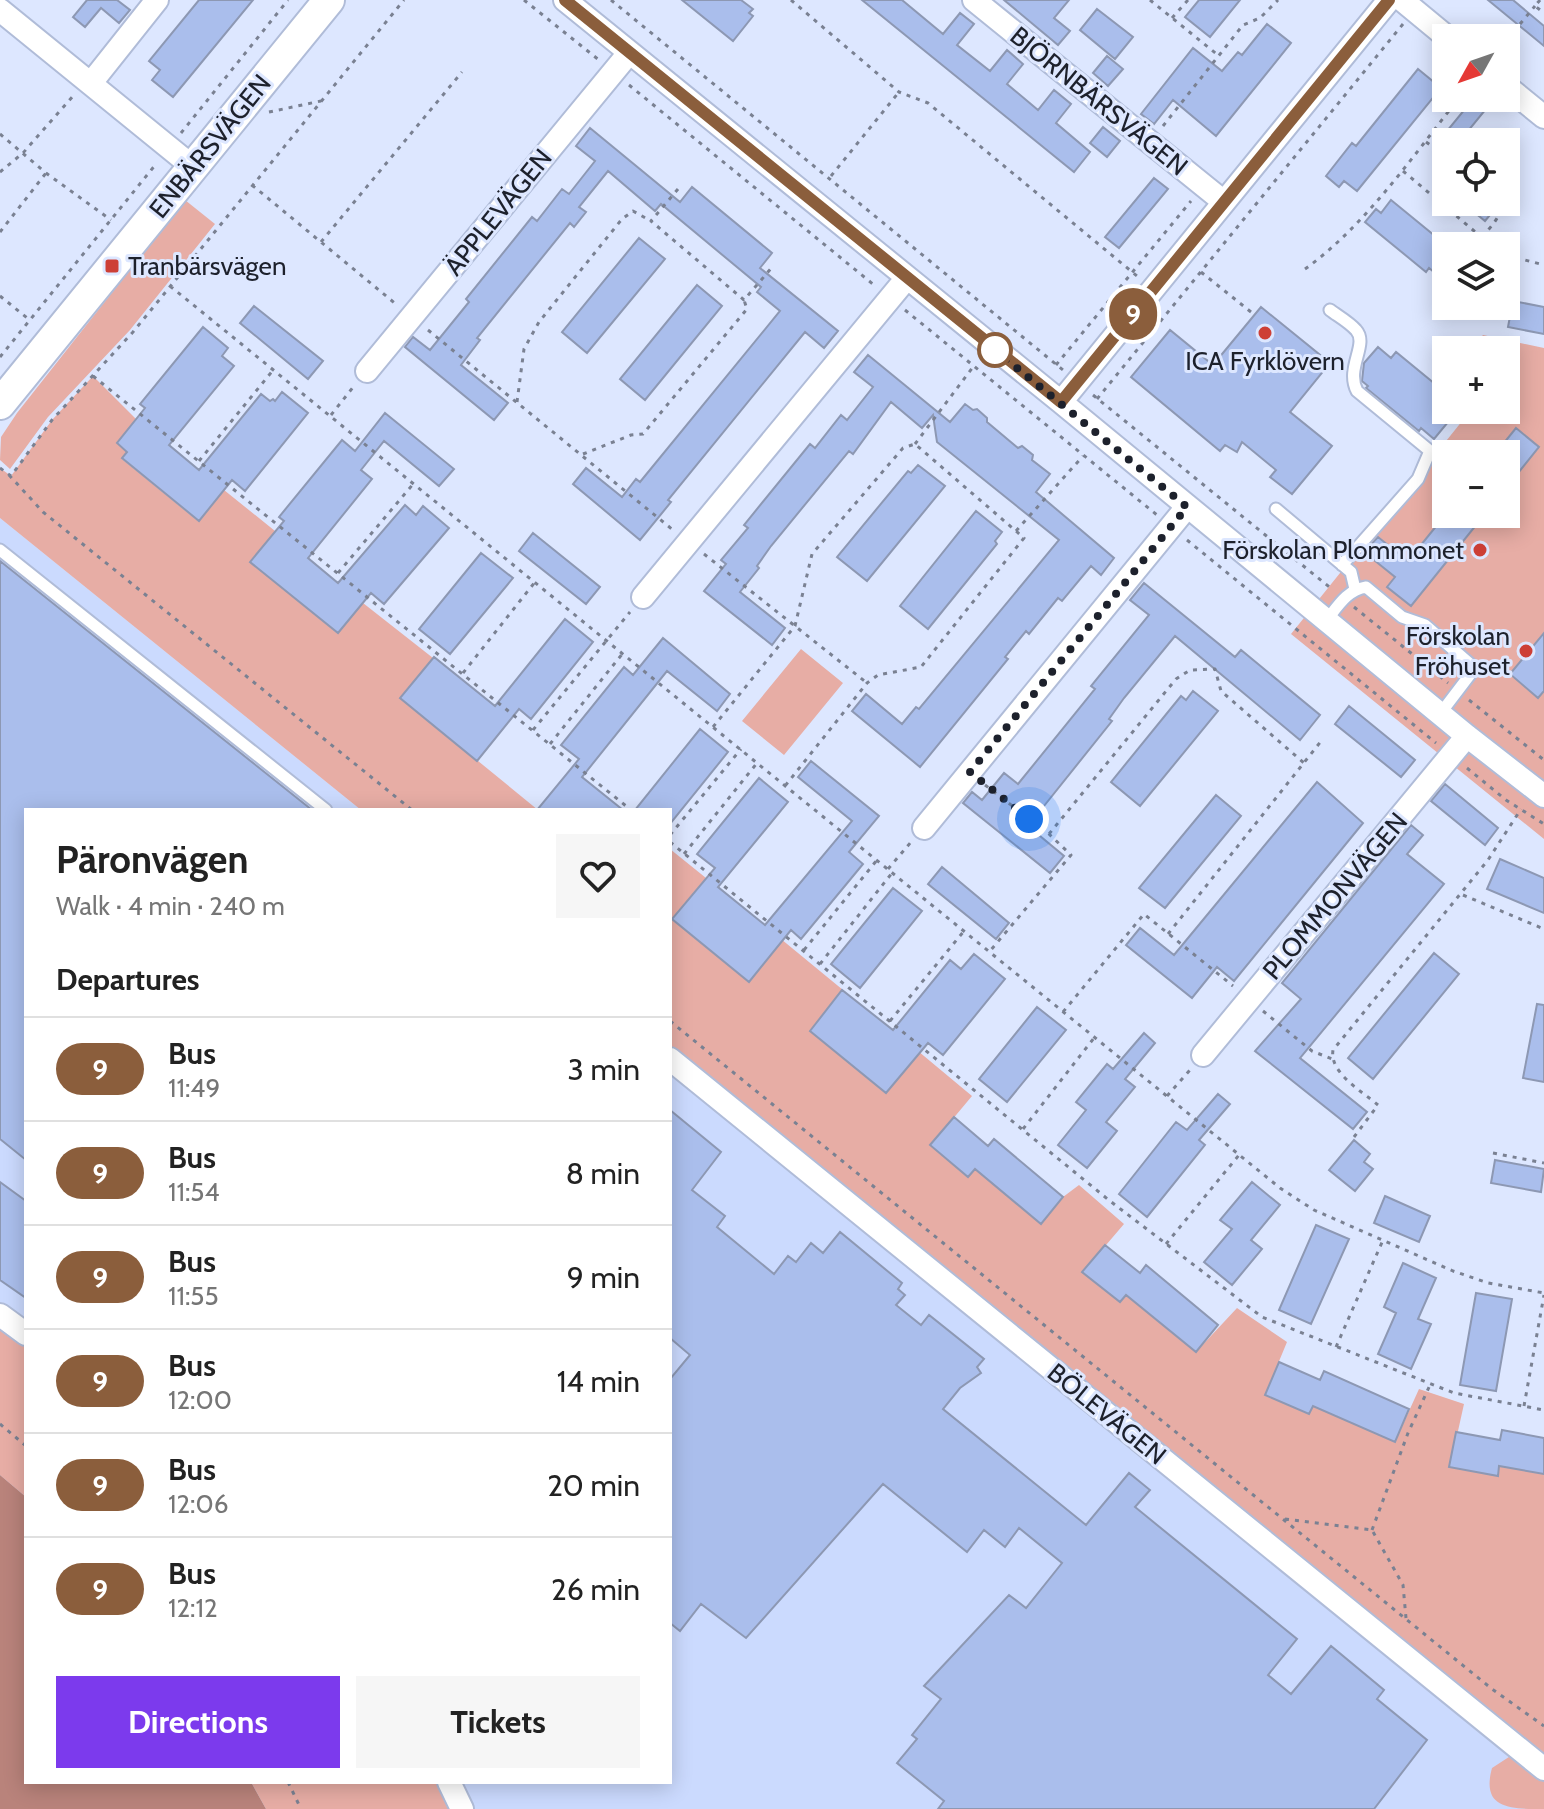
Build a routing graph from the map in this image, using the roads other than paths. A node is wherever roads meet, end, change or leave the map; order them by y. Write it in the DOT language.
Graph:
graph roads {
  1 [pos="157,0"];
  2 [pos="329,0"];
  3 [pos="565,0"];
  4 [pos="974,0"];
  5 [pos="1389,0"];
  6 [pos="1408,5"];
  7 [pos="0,10"];
  8 [pos="1432,25"];
  9 [pos="629,53"];
  10 [pos="89,81"];
  11 [pos="1520,97"];
  12 [pos="1544,117"];
  13 [pos="193,167"];
  14 [pos="1224,202"];
  15 [pos="906,279"];
  16 [pos="1330,310"];
  17 [pos="367,371"];
  18 [pos="1061,402"];
  19 [pos="0,404"];
  20 [pos="1187,507"];
  21 [pos="1276,509"];
  22 [pos="0,550"];
  23 [pos="1342,565"];
  24 [pos="1355,589"];
  25 [pos="643,597"];
  26 [pos="1326,621"];
  27 [pos="1440,714"];
  28 [pos="1467,736"];
  29 [pos="1544,796"];
  30 [pos="323,808"];
  31 [pos="924,828"];
  32 [pos="1203,1055"];
  33 [pos="672,1061"];
  34 [pos="0,1315"];
  35 [pos="24,1333"];
  36 [pos="1544,1769"];
  37 [pos="450,1784"];
  38 [pos="462,1809"];
  1 -- 10 [label="street"];
  2 -- 13 [label="street, ENBÄRSVÄGEN"];
  3 -- 9 [label="street"];
  4 -- 14 [label="street, BJÖRNBÄRSVÄGEN"];
  5 -- 14 [label="street"];
  6 -- 8 [label="street"];
  7 -- 10 [label="street"];
  9 -- 15 [label="street"];
  9 -- 17 [label="street, ÄPPLEVÄGEN"];
  10 -- 13 [label="street"];
  11 -- 12 [label="street"];
  13 -- 19 [label="street, ENBÄRSVÄGEN"];
  14 -- 18 [label="street"];
  15 -- 18 [label="street"];
  15 -- 25 [label="street"];
  16 -- 23 [label="lane"];
  18 -- 20 [label="street"];
  20 -- 26 [label="street"];
  20 -- 31 [label="street"];
  21 -- 23 [label="lane"];
  22 -- 30 [label="lane"];
  23 -- 24 [label="lane"];
  24 -- 26 [label="lane"];
  24 -- 27 [label="lane"];
  26 -- 27 [label="street"];
  27 -- 28 [label="street"];
  28 -- 29 [label="street"];
  28 -- 32 [label="street, PLOMMONVÄGEN"];
  33 -- 36 [label="street, BÖLEVÄGEN"];
  34 -- 35 [label="street"];
  37 -- 38 [label="street"];
}
